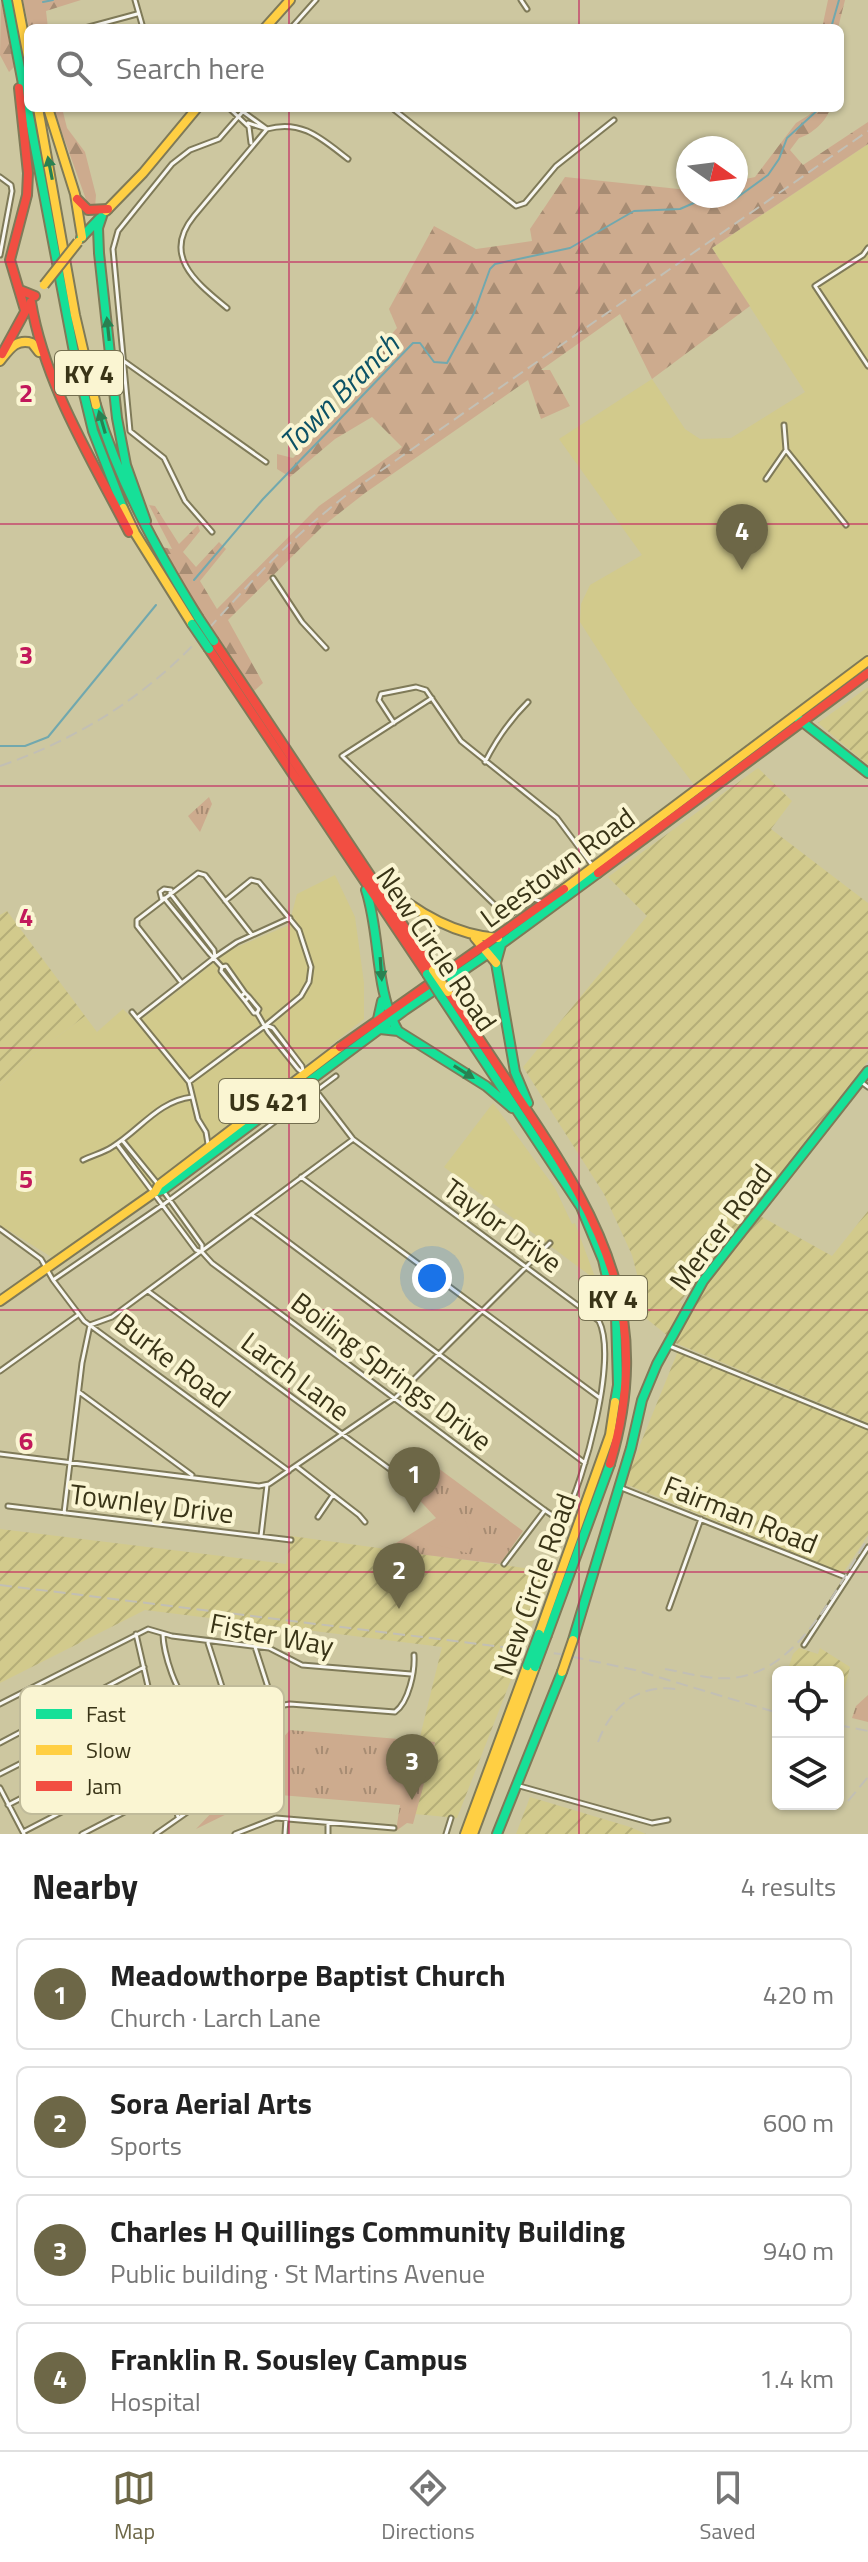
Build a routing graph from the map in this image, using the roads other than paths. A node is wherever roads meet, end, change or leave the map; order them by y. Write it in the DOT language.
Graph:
graph roads {
  1 [pos="135,0"];
  2 [pos="290,0"];
  3 [pos="316,0"];
  4 [pos="521,0"];
  5 [pos="13,1"];
  6 [pos="527,9"];
  7 [pos="137,14"];
  8 [pos="26,24"];
  9 [pos="100,24"];
  10 [pos="141,24"];
  11 [pos="269,24"];
  12 [pos="295,24"];
  13 [pos="24,42"];
  14 [pos="22,75"];
  15 [pos="24,85"];
  16 [pos="29,112"];
  17 [pos="39,112"];
  18 [pos="49,112"];
  19 [pos="194,112"];
  20 [pos="243,112"];
  21 [pos="397,112"];
  22 [pos="614,120"];
  23 [pos="246,122"];
  24 [pos="267,129"];
  25 [pos="251,146"];
  26 [pos="348,159"];
  27 [pos="0,177"];
  28 [pos="75,194"];
  29 [pos="105,213"];
  30 [pos="81,238"];
  31 [pos="868,248"];
  32 [pos="0,251"];
  33 [pos="99,253"];
  34 [pos="19,290"];
  35 [pos="31,303"];
  36 [pos="227,308"];
  37 [pos="45,359"];
  38 [pos="121,359"];
  39 [pos="0,360"];
  40 [pos="868,366"];
  41 [pos="784,425"];
  42 [pos="786,450"];
  43 [pos="266,462"];
  44 [pos="766,479"];
  45 [pos="846,525"];
  46 [pos="212,532"];
  47 [pos="151,541"];
  48 [pos="149,558"];
  49 [pos="273,578"];
  50 [pos="195,620"];
  51 [pos="212,645"];
  52 [pos="326,648"];
  53 [pos="868,661"];
  54 [pos="868,673"];
  55 [pos="432,698"];
  56 [pos="528,702"];
  57 [pos="799,718"];
  58 [pos="394,723"];
  59 [pos="485,762"];
  60 [pos="868,773"];
  61 [pos="361,861"];
  62 [pos="596,871"];
  63 [pos="360,875"];
  64 [pos="171,892"];
  65 [pos="163,899"];
  66 [pos="225,901"];
  67 [pos="548,906"];
  68 [pos="290,918"];
  69 [pos="252,935"];
  70 [pos="474,937"];
  71 [pos="500,942"];
  72 [pos="487,951"];
  73 [pos="215,957"];
  74 [pos="496,963"];
  75 [pos="430,972"];
  76 [pos="181,982"];
  77 [pos="383,997"];
  78 [pos="132,1012"];
  79 [pos="389,1016"];
  80 [pos="137,1018"];
  81 [pos="379,1024"];
  82 [pos="266,1025"];
  83 [pos="398,1031"];
  84 [pos="868,1071"];
  85 [pos="336,1076"];
  86 [pos="306,1077"];
  87 [pos="189,1082"];
  88 [pos="864,1084"];
  89 [pos="316,1092"];
  90 [pos="194,1097"];
  91 [pos="206,1132"];
  92 [pos="225,1135"];
  93 [pos="353,1139"];
  94 [pos="542,1139"];
  95 [pos="122,1140"];
  96 [pos="117,1144"];
  97 [pos="205,1151"];
  98 [pos="83,1160"];
  99 [pos="301,1177"];
  100 [pos="159,1189"];
  101 [pos="170,1200"];
  102 [pos="164,1204"];
  103 [pos="252,1215"];
  104 [pos="0,1229"];
  105 [pos="550,1243"];
  106 [pos="202,1252"];
  107 [pos="526,1267"];
  108 [pos="48,1269"];
  109 [pos="53,1280"];
  110 [pos="148,1291"];
  111 [pos="0,1301"];
  112 [pos="484,1311"];
  113 [pos="78,1315"];
  114 [pos="91,1324"];
  115 [pos="667,1345"];
  116 [pos="439,1355"];
  117 [pos="0,1371"];
  118 [pos="79,1392"];
  119 [pos="395,1398"];
  120 [pos="600,1398"];
  121 [pos="868,1427"];
  122 [pos="341,1435"];
  123 [pos="0,1454"];
  124 [pos="70,1462"];
  125 [pos="585,1463"];
  126 [pos="296,1466"];
  127 [pos="289,1471"];
  128 [pos="195,1477"];
  129 [pos="267,1485"];
  130 [pos="619,1487"];
  131 [pos="421,1492"];
  132 [pos="333,1495"];
  133 [pos="8,1506"];
  134 [pos="545,1510"];
  135 [pos="64,1513"];
  136 [pos="318,1517"];
  137 [pos="562,1519"];
  138 [pos="701,1519"];
  139 [pos="365,1522"];
  140 [pos="261,1536"];
  141 [pos="291,1540"];
  142 [pos="868,1547"];
  143 [pos="504,1564"];
  144 [pos="848,1578"];
  145 [pos="669,1608"];
  146 [pos="136,1634"];
  147 [pos="163,1634"];
  148 [pos="208,1641"];
  149 [pos="804,1645"];
  150 [pos="255,1647"];
  151 [pos="414,1655"];
  152 [pos="531,1666"];
  153 [pos="144,1667"];
  154 [pos="411,1674"];
  155 [pos="36,1686"];
  156 [pos="108,1686"];
  157 [pos="148,1686"];
  158 [pos="177,1686"];
  159 [pos="222,1686"];
  160 [pos="268,1686"];
  161 [pos="20,1694"];
  162 [pos="0,1704"];
  163 [pos="284,1705"];
  164 [pos="20,1732"];
  165 [pos="0,1743"];
  166 [pos="20,1764"];
  167 [pos="0,1774"];
  168 [pos="516,1785"];
  169 [pos="0,1788"];
  170 [pos="20,1799"];
  171 [pos="8,1805"];
  172 [pos="58,1814"];
  173 [pos="121,1814"];
  174 [pos="178,1814"];
  175 [pos="186,1814"];
  176 [pos="451,1818"];
  177 [pos="179,1819"];
  178 [pos="286,1819"];
  179 [pos="668,1820"];
  180 [pos="328,1823"];
  181 [pos="394,1828"];
  182 [pos="24,1833"];
  183 [pos="82,1834"];
  184 [pos="156,1834"];
  185 [pos="235,1834"];
  186 [pos="285,1834"];
  187 [pos="328,1834"];
  188 [pos="446,1834"];
  189 [pos="465,1834"];
  190 [pos="473,1834"];
  191 [pos="497,1834"];
  1 -- 7 [label="street"];
  2 -- 11 [label="main road"];
  3 -- 12 [label="street"];
  4 -- 6 [label="street"];
  5 -- 8 [label="main road"];
  5 -- 13 [label="main road"];
  5 -- 14 [label="main road, New Circle Road / KY 4"];
  7 -- 9 [label="street"];
  7 -- 10 [label="street"];
  14 -- 15 [label="main road, New Circle Road / KY 4"];
  14 -- 34 [label="main road"];
  16 -- 48 [label="main road, New Circle Road / KY 4"];
  47 -- 17 [label="main road, New Circle Road / KY 4, one-way"];
  18 -- 28 [label="main road"];
  19 -- 29 [label="main road"];
  20 -- 23 [label="street"];
  20 -- 24 [label="street"];
  20 -- 38 [label="street"];
  21 -- 22 [label="street"];
  23 -- 24 [label="street"];
  23 -- 25 [label="street"];
  24 -- 25 [label="street"];
  24 -- 26 [label="street"];
  25 -- 36 [label="street"];
  27 -- 32 [label="street"];
  28 -- 29 [label="main road"];
  28 -- 30 [label="main road"];
  29 -- 30 [label="main road"];
  29 -- 33 [label="main road"];
  30 -- 33 [label="main road"];
  30 -- 35 [label="main road, bridge"];
  31 -- 40 [label="street"];
  47 -- 33 [label="main road, one-way"];
  34 -- 35 [label="main road"];
  34 -- 35 [label="main road"];
  35 -- 37 [label="main road"];
  35 -- 39 [label="main road"];
  37 -- 39 [label="main road"];
  37 -- 48 [label="main road"];
  38 -- 43 [label="street"];
  38 -- 46 [label="street"];
  41 -- 42 [label="street"];
  42 -- 44 [label="street"];
  42 -- 45 [label="street"];
  47 -- 50 [label="main road, New Circle Road / KY 4"];
  48 -- 50 [label="main road, New Circle Road / KY 4"];
  49 -- 52 [label="street"];
  50 -- 51 [label="main road, New Circle Road / KY 4, bridge"];
  51 -- 61 [label="main road, New Circle Road / KY 4"];
  51 -- 63 [label="main road, New Circle Road / KY 4"];
  53 -- 57 [label="main road, Leestown Road"];
  54 -- 57 [label="main road, Leestown Road"];
  55 -- 58 [label="street"];
  55 -- 58 [label="street"];
  55 -- 59 [label="street"];
  56 -- 59 [label="street"];
  57 -- 60 [label="main road"];
  57 -- 62 [label="main road, Leestown Road / US 421"];
  58 -- 67 [label="street"];
  59 -- 62 [label="street"];
  61 -- 70 [label="main road"];
  61 -- 75 [label="main road, New Circle Road / KY 4"];
  62 -- 67 [label="main road, Leestown Road / US 421"];
  63 -- 75 [label="main road, New Circle Road / KY 4"];
  63 -- 77 [label="main road, one-way"];
  64 -- 65 [label="street"];
  64 -- 66 [label="street"];
  64 -- 73 [label="street"];
  65 -- 73 [label="street"];
  65 -- 76 [label="street"];
  66 -- 68 [label="street"];
  66 -- 69 [label="street"];
  67 -- 71 [label="main road, Leestown Road / US 421"];
  68 -- 69 [label="street"];
  68 -- 82 [label="street"];
  69 -- 73 [label="street"];
  70 -- 71 [label="main road"];
  70 -- 72 [label="main road"];
  71 -- 72 [label="main road, Leestown Road / US 421"];
  71 -- 74 [label="main road"];
  72 -- 74 [label="main road"];
  72 -- 79 [label="main road, Leestown Road / US 421"];
  73 -- 76 [label="street"];
  73 -- 82 [label="street, Taylor Drive"];
  74 -- 94 [label="main road"];
  75 -- 94 [label="main road, New Circle Road / KY 4, bridge"];
  76 -- 80 [label="street"];
  77 -- 79 [label="main road"];
  77 -- 81 [label="main road"];
  78 -- 80 [label="street"];
  79 -- 81 [label="main road, Leestown Road / US 421"];
  79 -- 83 [label="main road"];
  80 -- 87 [label="street"];
  81 -- 83 [label="main road"];
  81 -- 86 [label="main road, Leestown Road / US 421"];
  82 -- 86 [label="street, Taylor Drive"];
  82 -- 87 [label="street"];
  83 -- 94 [label="main road, one-way"];
  84 -- 88 [label="main road, Mercer Road"];
  85 -- 89 [label="street"];
  86 -- 89 [label="street, Taylor Drive"];
  86 -- 92 [label="main road, Leestown Road / US 421"];
  86 -- 100 [label="main road, Leestown Road / US 421"];
  87 -- 90 [label="street"];
  88 -- 115 [label="main road, Mercer Road"];
  89 -- 93 [label="street, Taylor Drive"];
  89 -- 101 [label="street"];
  90 -- 91 [label="street"];
  90 -- 95 [label="street"];
  91 -- 92 [label="street"];
  91 -- 97 [label="street"];
  92 -- 97 [label="main road, Leestown Road / US 421"];
  93 -- 99 [label="street"];
  93 -- 107 [label="street, Taylor Drive"];
  94 -- 152 [label="main road, New Circle Road / KY 4, bridge"];
  95 -- 96 [label="street"];
  95 -- 100 [label="street"];
  96 -- 98 [label="street"];
  96 -- 100 [label="street"];
  97 -- 100 [label="main road, Leestown Road / US 421"];
  99 -- 103 [label="street"];
  99 -- 112 [label="street"];
  100 -- 101 [label="street, Boiling Springs Drive"];
  100 -- 102 [label="street, Boiling Springs Drive"];
  100 -- 108 [label="main road, Leestown Road / US 421"];
  101 -- 102 [label="street"];
  101 -- 106 [label="street, Boiling Springs Drive"];
  102 -- 106 [label="street, Boiling Springs Drive"];
  102 -- 109 [label="street"];
  103 -- 106 [label="street"];
  103 -- 116 [label="street"];
  104 -- 108 [label="street"];
  105 -- 107 [label="street"];
  106 -- 110 [label="street"];
  106 -- 119 [label="street, Boiling Springs Drive"];
  107 -- 112 [label="street"];
  107 -- 120 [label="street, Taylor Drive"];
  108 -- 109 [label="street, Burke Road"];
  108 -- 111 [label="main road, Leestown Road / US 421"];
  109 -- 113 [label="street, Burke Road"];
  110 -- 114 [label="street"];
  110 -- 122 [label="street, Larch Lane"];
  112 -- 116 [label="street"];
  112 -- 120 [label="street"];
  113 -- 114 [label="street, Burke Road"];
  113 -- 117 [label="street"];
  114 -- 118 [label="street"];
  114 -- 127 [label="street, Burke Road"];
  115 -- 121 [label="street"];
  115 -- 130 [label="main road, Mercer Road"];
  116 -- 119 [label="street"];
  116 -- 125 [label="street"];
  118 -- 124 [label="street"];
  118 -- 128 [label="street"];
  119 -- 122 [label="street"];
  119 -- 134 [label="street, Boiling Springs Drive"];
  120 -- 125 [label="street, Taylor Drive"];
  122 -- 126 [label="street"];
  122 -- 131 [label="street, Larch Lane"];
  123 -- 124 [label="street"];
  124 -- 128 [label="street"];
  124 -- 135 [label="street"];
  125 -- 137 [label="street, Taylor Drive"];
  126 -- 127 [label="street"];
  126 -- 132 [label="street"];
  127 -- 129 [label="street"];
  128 -- 129 [label="street"];
  129 -- 140 [label="street"];
  130 -- 138 [label="street, Fairman Road"];
  130 -- 168 [label="main road, Mercer Road, bridge"];
  132 -- 136 [label="street"];
  132 -- 139 [label="street"];
  133 -- 135 [label="street, Townley Drive"];
  134 -- 137 [label="street, Boiling Springs Drive"];
  134 -- 143 [label="street"];
  135 -- 140 [label="street, Townley Drive"];
  138 -- 144 [label="street, Fairman Road"];
  138 -- 145 [label="street"];
  140 -- 141 [label="street, Townley Drive"];
  142 -- 144 [label="street"];
  144 -- 149 [label="street"];
  146 -- 147 [label="street, Fister Way"];
  146 -- 153 [label="street"];
  146 -- 155 [label="street, Fister Way"];
  147 -- 148 [label="street, Fister Way"];
  147 -- 158 [label="street"];
  148 -- 150 [label="street, Fister Way"];
  148 -- 159 [label="street"];
  150 -- 154 [label="street, Fister Way"];
  150 -- 160 [label="street"];
  151 -- 154 [label="street"];
  152 -- 189 [label="main road, New Circle Road / KY 4"];
  152 -- 190 [label="main road, New Circle Road / KY 4"];
  153 -- 156 [label="street"];
  153 -- 157 [label="street"];
  154 -- 163 [label="street"];
  161 -- 162 [label="street, Fister Way"];
  164 -- 165 [label="street"];
  166 -- 167 [label="street"];
  168 -- 179 [label="street"];
  168 -- 191 [label="main road, Mercer Road"];
  169 -- 171 [label="street"];
  170 -- 171 [label="street"];
  171 -- 182 [label="street"];
  172 -- 182 [label="street"];
  173 -- 183 [label="street"];
  174 -- 177 [label="street"];
  175 -- 177 [label="street"];
  176 -- 188 [label="street"];
  177 -- 184 [label="street"];
  178 -- 180 [label="street"];
  178 -- 185 [label="street"];
  178 -- 186 [label="street"];
  180 -- 181 [label="street"];
  180 -- 187 [label="street"];
}
